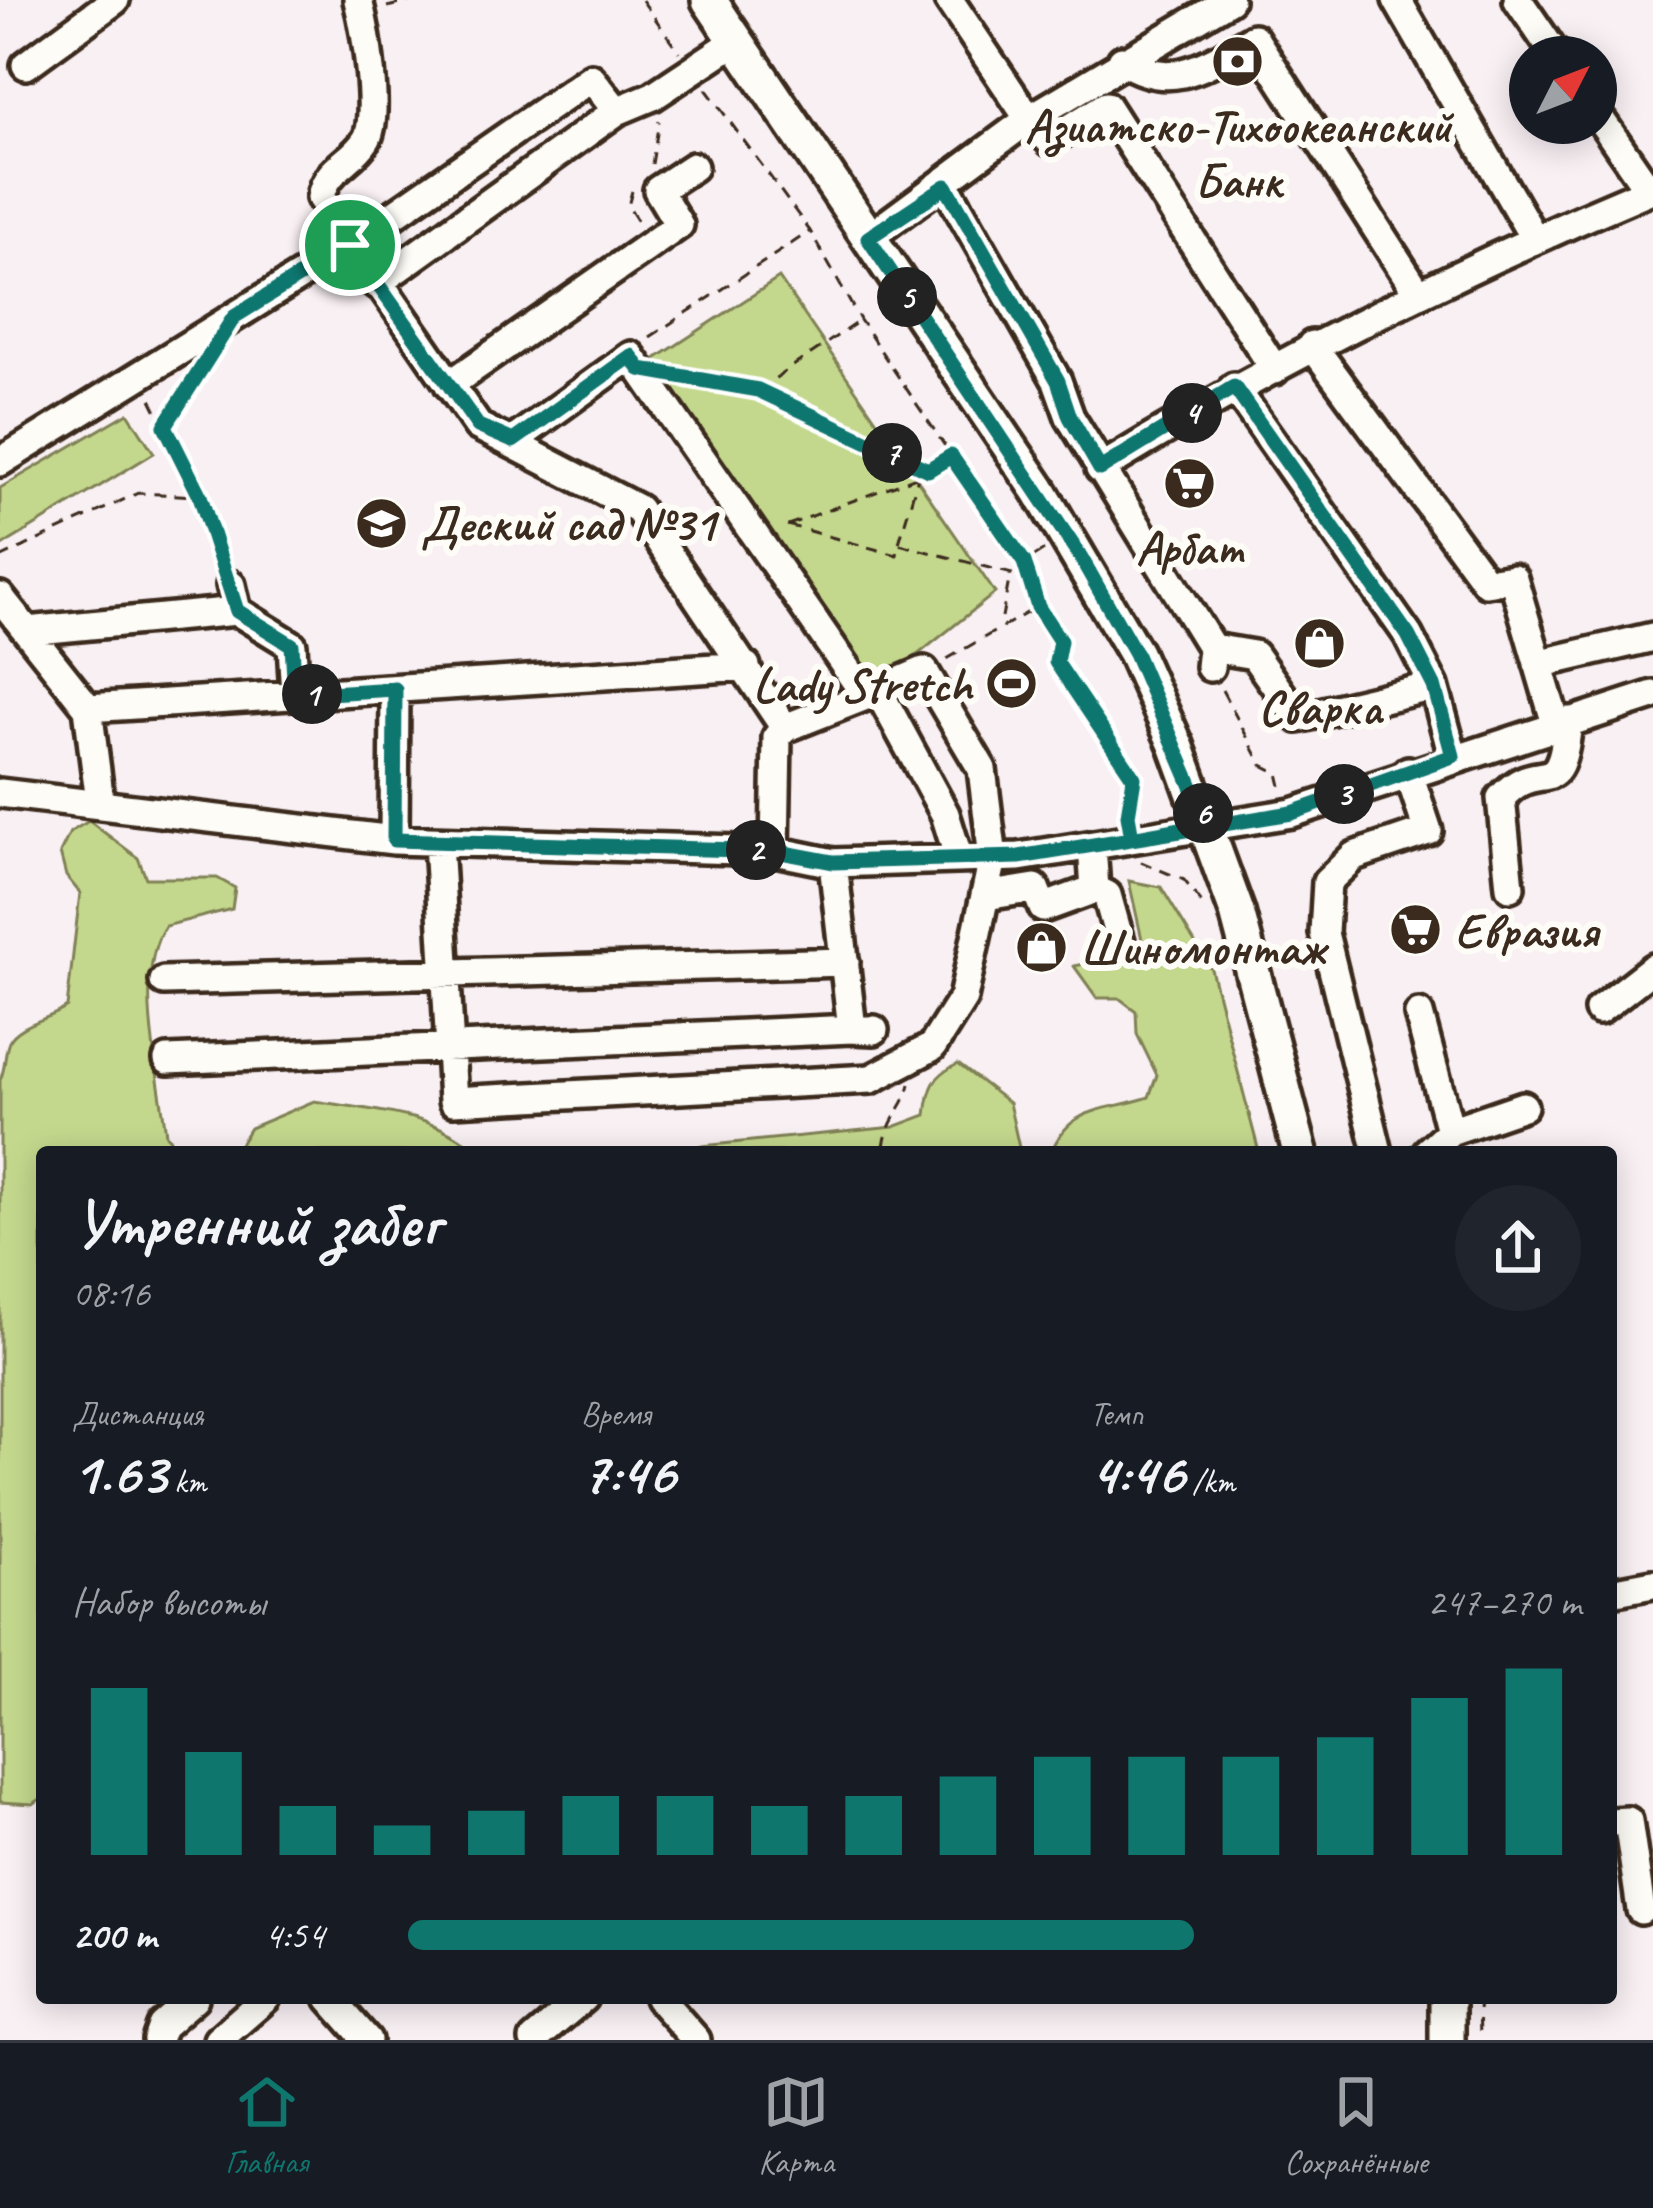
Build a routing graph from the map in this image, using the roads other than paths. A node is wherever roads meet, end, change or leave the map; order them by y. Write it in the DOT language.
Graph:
graph roads {
  1 [pos="115,0"];
  2 [pos="709,0"];
  3 [pos="949,0"];
  4 [pos="1229,0"];
  5 [pos="1397,0"];
  6 [pos="1518,0"];
  7 [pos="360,7"];
  8 [pos="1543,36"];
  9 [pos="736,40"];
  10 [pos="1123,60"];
  11 [pos="26,65"];
  12 [pos="617,111"];
  13 [pos="1029,119"];
  14 [pos="1617,143"];
  15 [pos="693,167"];
  16 [pos="946,186"];
  17 [pos="1651,192"];
  18 [pos="868,238"];
  19 [pos="1534,238"];
  20 [pos="350,245"];
  21 [pos="376,284"];
  22 [pos="1418,293"];
  23 [pos="1312,345"];
  24 [pos="1275,370"];
  25 [pos="449,385"];
  26 [pos="1234,387"];
  27 [pos="513,441"];
  28 [pos="0,462"];
  29 [pos="1100,469"];
  30 [pos="0,597"];
  31 [pos="27,631"];
  32 [pos="1653,637"];
  33 [pos="1538,664"];
  34 [pos="746,666"];
  35 [pos="1434,686"];
  36 [pos="395,689"];
  37 [pos="295,695"];
  38 [pos="873,695"];
  39 [pos="1652,700"];
  40 [pos="88,708"];
  41 [pos="1562,723"];
  42 [pos="785,728"];
  43 [pos="1453,756"];
  44 [pos="1408,771"];
  45 [pos="0,793"];
  46 [pos="100,802"];
  47 [pos="1208,824"];
  48 [pos="394,840"];
  49 [pos="438,842"];
  50 [pos="1092,846"];
  51 [pos="775,851"];
  52 [pos="993,858"];
  53 [pos="958,859"];
  54 [pos="833,862"];
  55 [pos="1510,887"];
  56 [pos="1095,889"];
  57 [pos="986,896"];
  58 [pos="1120,941"];
  59 [pos="845,962"];
  60 [pos="1653,968"];
  61 [pos="447,970"];
  62 [pos="164,981"];
  63 [pos="1599,1010"];
  64 [pos="1419,1014"];
  65 [pos="452,1046"];
  66 [pos="168,1060"];
  67 [pos="1523,1106"];
  68 [pos="1450,1131"];
  69 [pos="1299,1146"];
  70 [pos="1377,1146"];
  71 [pos="1434,1146"];
  72 [pos="1653,1584"];
  73 [pos="1617,1591"];
  74 [pos="1617,1822"];
  75 [pos="1647,1910"];
  76 [pos="1617,1914"];
  77 [pos="187,2004"];
  78 [pos="259,2004"];
  79 [pos="335,2004"];
  80 [pos="577,2004"];
  81 [pos="664,2004"];
  82 [pos="1447,2004"];
  83 [pos="158,2040"];
  84 [pos="218,2040"];
  85 [pos="367,2040"];
  86 [pos="534,2040"];
  87 [pos="696,2040"];
  88 [pos="1447,2040"];
  1 -- 11 [label="street"];
  2 -- 9 [label="main road"];
  3 -- 13 [label="street"];
  4 -- 10 [label="street"];
  5 -- 19 [label="street"];
  6 -- 8 [label="street"];
  7 -- 20 [label="street"];
  9 -- 12 [label="street"];
  9 -- 18 [label="main road"];
  10 -- 13 [label="street"];
  10 -- 22 [label="street"];
  12 -- 20 [label="street"];
  12 -- 21 [label="street"];
  13 -- 16 [label="street"];
  13 -- 24 [label="street"];
  14 -- 17 [label="street"];
  15 -- 25 [label="street"];
  16 -- 18 [label="street"];
  16 -- 29 [label="street"];
  17 -- 19 [label="street"];
  18 -- 47 [label="main road"];
  19 -- 22 [label="street"];
  20 -- 21 [label="street"];
  20 -- 28 [label="street"];
  21 -- 25 [label="street"];
  22 -- 23 [label="street"];
  23 -- 24 [label="street"];
  23 -- 33 [label="street"];
  24 -- 26 [label="street"];
  25 -- 27 [label="street"];
  26 -- 29 [label="street"];
  26 -- 35 [label="street"];
  27 -- 34 [label="street"];
  27 -- 38 [label="street"];
  29 -- 35 [label="street"];
  30 -- 31 [label="street"];
  31 -- 37 [label="street"];
  31 -- 40 [label="street"];
  32 -- 33 [label="street"];
  33 -- 41 [label="street"];
  34 -- 36 [label="street"];
  34 -- 42 [label="street"];
  35 -- 43 [label="street"];
  36 -- 37 [label="street"];
  36 -- 48 [label="street"];
  37 -- 40 [label="street"];
  38 -- 42 [label="street"];
  38 -- 52 [label="street"];
  38 -- 53 [label="street"];
  39 -- 41 [label="street"];
  40 -- 46 [label="street"];
  41 -- 43 [label="street"];
  41 -- 55 [label="street"];
  42 -- 51 [label="street"];
  43 -- 44 [label="street"];
  44 -- 47 [label="street"];
  44 -- 70 [label="street"];
  45 -- 46 [label="street"];
  46 -- 48 [label="street"];
  47 -- 50 [label="street"];
  47 -- 69 [label="main road"];
  48 -- 49 [label="street"];
  49 -- 51 [label="street"];
  49 -- 61 [label="street"];
  50 -- 52 [label="street"];
  50 -- 56 [label="street"];
  51 -- 54 [label="street"];
  52 -- 53 [label="street"];
  52 -- 57 [label="street"];
  53 -- 54 [label="street"];
  54 -- 59 [label="street"];
  56 -- 57 [label="street"];
  56 -- 58 [label="street"];
  57 -- 65 [label="street"];
  59 -- 61 [label="street"];
  59 -- 65 [label="street"];
  60 -- 63 [label="street"];
  61 -- 62 [label="street"];
  61 -- 65 [label="street"];
  64 -- 68 [label="street"];
  65 -- 66 [label="street"];
  67 -- 68 [label="street"];
  68 -- 71 [label="street"];
  72 -- 73 [label="street"];
  74 -- 75 [label="street"];
  75 -- 76 [label="street"];
  77 -- 83 [label="street"];
  78 -- 84 [label="street"];
  79 -- 85 [label="street"];
  80 -- 86 [label="street"];
  81 -- 87 [label="street"];
  82 -- 88 [label="main road"];
}
